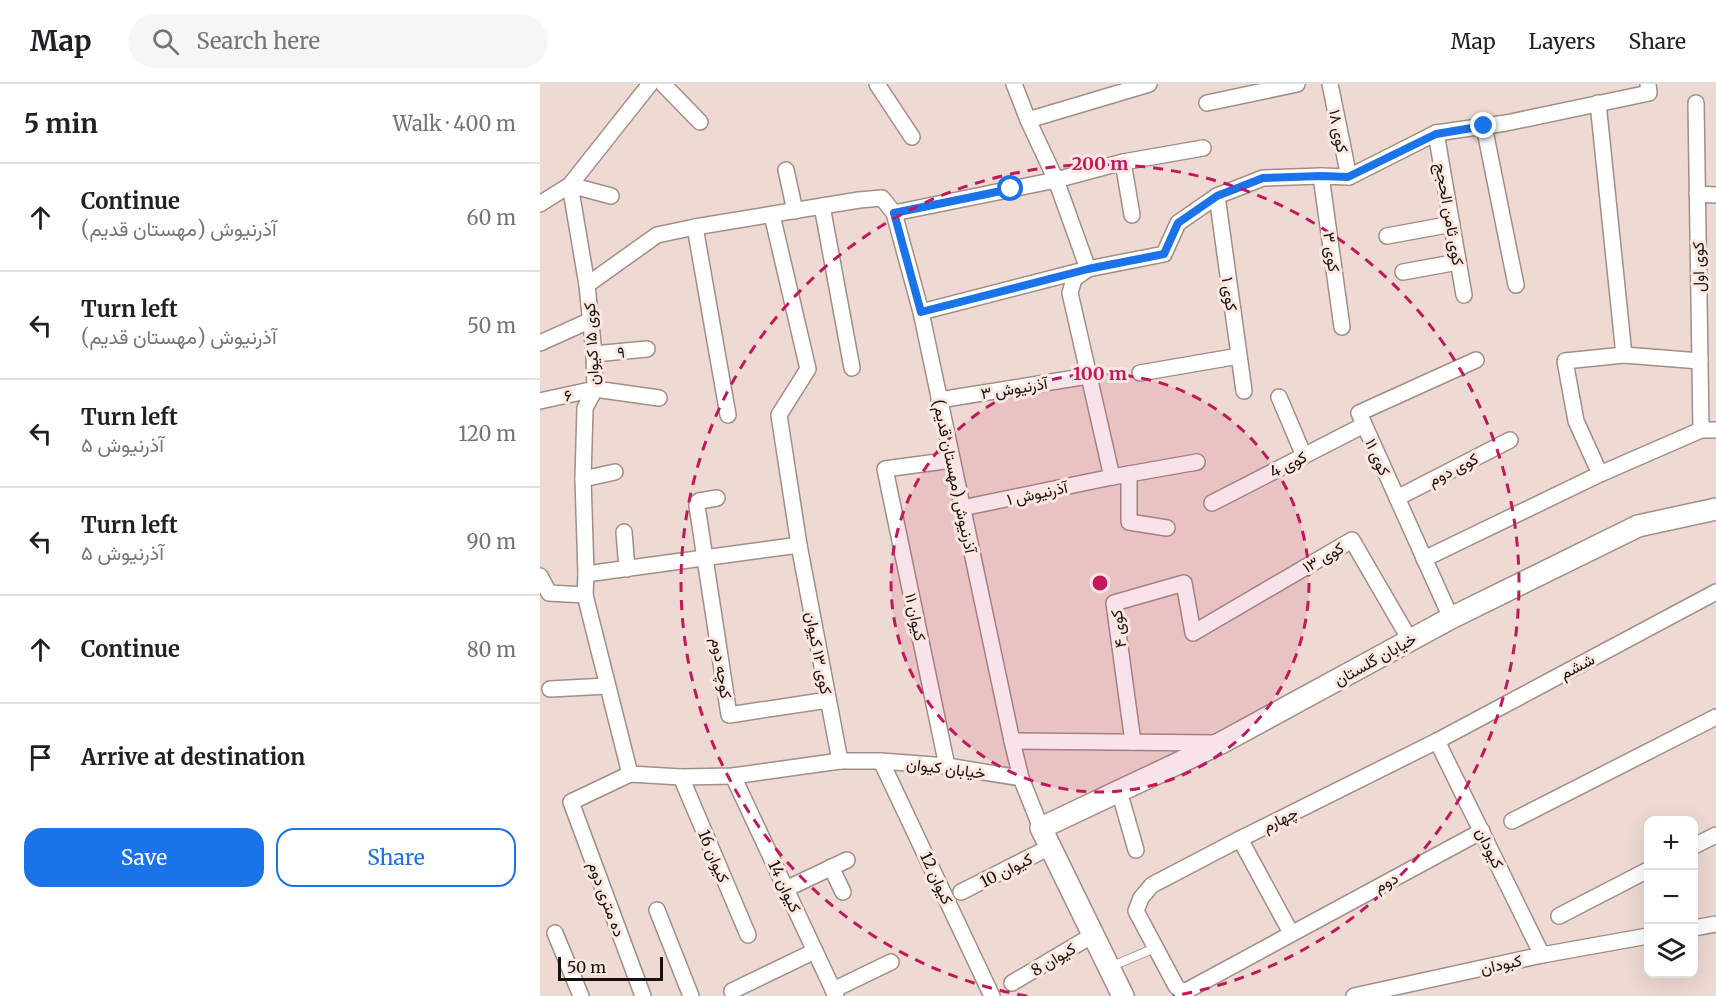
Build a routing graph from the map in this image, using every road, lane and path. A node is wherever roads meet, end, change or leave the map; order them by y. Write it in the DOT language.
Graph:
graph roads {
  1 [pos="650,84"];
  2 [pos="663,84"];
  3 [pos="877,84"];
  4 [pos="1014,84"];
  5 [pos="1149,84"];
  6 [pos="1297,84"];
  7 [pos="1330,84"];
  8 [pos="1648,84"];
  9 [pos="1207,103"];
  10 [pos="1598,103"];
  11 [pos="1696,103"];
  12 [pos="1028,120"];
  13 [pos="700,122"];
  14 [pos="1484,126"];
  15 [pos="1436,134"];
  16 [pos="912,137"];
  17 [pos="1203,148"];
  18 [pos="1123,162"];
  19 [pos="786,170"];
  20 [pos="1321,176"];
  21 [pos="1348,177"];
  22 [pos="1056,180"];
  23 [pos="570,185"];
  24 [pos="1697,194"];
  25 [pos="1716,195"];
  26 [pos="611,196"];
  27 [pos="1217,196"];
  28 [pos="540,204"];
  29 [pos="822,206"];
  30 [pos="795,211"];
  31 [pos="894,213"];
  32 [pos="772,215"];
  33 [pos="1132,215"];
  34 [pos="1452,224"];
  35 [pos="695,227"];
  36 [pos="1387,236"];
  37 [pos="1458,262"];
  38 [pos="1088,269"];
  39 [pos="1403,272"];
  40 [pos="587,285"];
  41 [pos="1516,285"];
  42 [pos="1464,295"];
  43 [pos="921,312"];
  44 [pos="591,320"];
  45 [pos="1342,327"];
  46 [pos="540,343"];
  47 [pos="647,349"];
  48 [pos="594,354"];
  49 [pos="1624,355"];
  50 [pos="1239,356"];
  51 [pos="1476,360"];
  52 [pos="1700,361"];
  53 [pos="852,369"];
  54 [pos="1140,373"];
  55 [pos="1088,376"];
  56 [pos="595,389"];
  57 [pos="1244,391"];
  58 [pos="1279,397"];
  59 [pos="659,398"];
  60 [pos="939,400"];
  61 [pos="540,401"];
  62 [pos="728,416"];
  63 [pos="1364,425"];
  64 [pos="1708,430"];
  65 [pos="1510,440"];
  66 [pos="1304,456"];
  67 [pos="952,460"];
  68 [pos="1197,462"];
  69 [pos="615,472"];
  70 [pos="1129,474"];
  71 [pos="1600,474"];
  72 [pos="1112,477"];
  73 [pos="584,479"];
  74 [pos="717,498"];
  75 [pos="1397,498"];
  76 [pos="1212,503"];
  77 [pos="962,508"];
  78 [pos="1716,509"];
  79 [pos="1167,528"];
  80 [pos="624,532"];
  81 [pos="799,545"];
  82 [pos="704,558"];
  83 [pos="1424,559"];
  84 [pos="627,569"];
  85 [pos="586,574"];
  86 [pos="540,576"];
  87 [pos="1716,591"];
  88 [pos="585,595"];
  89 [pos="1451,618"];
  90 [pos="1193,633"];
  91 [pos="1410,640"];
  92 [pos="607,686"];
  93 [pos="550,688"];
  94 [pos="828,700"];
  95 [pos="1716,717"];
  96 [pos="1012,741"];
  97 [pos="1437,741"];
  98 [pos="1133,742"];
  99 [pos="1221,743"];
  100 [pos="840,761"];
  101 [pos="881,761"];
  102 [pos="947,765"];
  103 [pos="630,774"];
  104 [pos="733,776"];
  105 [pos="681,777"];
  106 [pos="1021,778"];
  107 [pos="1119,791"];
  108 [pos="1512,821"];
  109 [pos="1041,828"];
  110 [pos="1482,831"];
  111 [pos="1716,835"];
  112 [pos="1240,839"];
  113 [pos="1698,844"];
  114 [pos="1050,847"];
  115 [pos="1136,850"];
  116 [pos="847,860"];
  117 [pos="831,867"];
  118 [pos="1644,872"];
  119 [pos="786,889"];
  120 [pos="843,892"];
  121 [pos="961,892"];
  122 [pos="657,910"];
  123 [pos="1136,912"];
  124 [pos="1559,916"];
  125 [pos="1716,924"];
  126 [pos="1698,927"];
  127 [pos="555,933"];
  128 [pos="1291,933"];
  129 [pos="748,935"];
  130 [pos="1093,935"];
  131 [pos="1644,937"];
  132 [pos="1155,948"];
  133 [pos="816,951"];
  134 [pos="1542,955"];
  135 [pos="891,962"];
  136 [pos="1109,968"];
  137 [pos="1012,983"];
  138 [pos="732,992"];
  139 [pos="835,993"];
  140 [pos="581,996"];
  141 [pos="643,996"];
  142 [pos="692,996"];
  143 [pos="992,996"];
  144 [pos="1123,996"];
  145 [pos="1354,996"];
  1 -- 23 [label="street"];
  2 -- 13 [label="street"];
  3 -- 16 [label="street"];
  4 -- 12 [label="street"];
  5 -- 12 [label="street"];
  6 -- 9 [label="street"];
  7 -- 21 [label="street, کوی ۱۸"];
  8 -- 10 [label="street"];
  10 -- 14 [label="street"];
  10 -- 49 [label="street"];
  11 -- 24 [label="street, کوی اول"];
  12 -- 22 [label="street"];
  14 -- 15 [label="street"];
  14 -- 41 [label="street"];
  15 -- 21 [label="street"];
  15 -- 34 [label="street, کوی ثامن الحجج"];
  17 -- 18 [label="street"];
  18 -- 22 [label="street"];
  18 -- 33 [label="street"];
  19 -- 30 [label="street"];
  20 -- 21 [label="street"];
  20 -- 27 [label="street"];
  20 -- 45 [label="street, کوی ۳"];
  22 -- 31 [label="street"];
  22 -- 38 [label="street"];
  23 -- 26 [label="street"];
  23 -- 28 [label="street"];
  23 -- 40 [label="street, کوی ۱۵ کیوان"];
  24 -- 25 [label="street"];
  24 -- 52 [label="street, کوی اول"];
  27 -- 38 [label="street"];
  27 -- 50 [label="street, کوی ۱"];
  29 -- 30 [label="street"];
  29 -- 31 [label="street"];
  29 -- 53 [label="street"];
  30 -- 32 [label="street"];
  31 -- 43 [label="street, آذرنیوش (مهستان قدیم)"];
  32 -- 35 [label="street"];
  32 -- 81 [label="street, کوی ۱۳ کیوان"];
  34 -- 36 [label="street"];
  34 -- 37 [label="street, کوی ثامن الحجج"];
  35 -- 40 [label="street"];
  35 -- 62 [label="street"];
  37 -- 39 [label="street"];
  37 -- 42 [label="street, کوی ثامن الحجج"];
  38 -- 43 [label="street"];
  38 -- 55 [label="street"];
  40 -- 44 [label="street, کوی ۱۵ کیوان"];
  43 -- 60 [label="street, آذرنیوش (مهستان قدیم)"];
  44 -- 46 [label="street"];
  44 -- 48 [label="street, کوی ۱۵ کیوان"];
  47 -- 48 [label="street, ۹"];
  48 -- 56 [label="street, کوی ۱۵ کیوان"];
  49 -- 52 [label="street"];
  49 -- 71 [label="street"];
  50 -- 54 [label="street"];
  50 -- 57 [label="street, کوی ۱"];
  51 -- 63 [label="street, کوی ۱۱"];
  52 -- 64 [label="street, کوی اول"];
  55 -- 60 [label="street, آذرنیوش ۳"];
  55 -- 72 [label="street"];
  56 -- 59 [label="street"];
  56 -- 61 [label="street, ۶"];
  56 -- 73 [label="street, کوی ۱۵ کیوان"];
  58 -- 66 [label="street"];
  60 -- 67 [label="street, آذرنیوش (مهستان قدیم)"];
  63 -- 66 [label="street, کوی 4"];
  63 -- 75 [label="street, کوی ۱۱"];
  64 -- 71 [label="street"];
  65 -- 75 [label="street, کوی دوم"];
  66 -- 76 [label="street, کوی 4"];
  67 -- 77 [label="street, آذرنیوش (مهستان قدیم)"];
  67 -- 102 [label="street, کیوان ۱۱"];
  68 -- 70 [label="street, آذرنیوش ۱"];
  69 -- 73 [label="street"];
  70 -- 72 [label="street, آذرنیوش ۱"];
  70 -- 79 [label="street"];
  71 -- 83 [label="street"];
  72 -- 77 [label="street, آذرنیوش ۱"];
  73 -- 85 [label="street, کوی ۱۵ کیوان"];
  74 -- 82 [label="street"];
  75 -- 83 [label="street, کوی ۱۱"];
  77 -- 96 [label="street, آذرنیوش (مهستان قدیم)"];
  78 -- 89 [label="street, خیابان گلستان"];
  80 -- 84 [label="street"];
  81 -- 82 [label="street"];
  81 -- 94 [label="street, کوی ۱۳ کیوان"];
  82 -- 84 [label="street"];
  82 -- 94 [label="street, کوچه دوم"];
  83 -- 89 [label="street, کوی ۱۱"];
  84 -- 85 [label="street"];
  85 -- 88 [label="street, کوی ۱۵ کیوان"];
  86 -- 88 [label="street"];
  87 -- 97 [label="street, ششم"];
  88 -- 92 [label="street, کوی ۱۵ کیوان"];
  89 -- 91 [label="street, خیابان گلستان"];
  90 -- 91 [label="street, کوی ۱۳"];
  90 -- 98 [label="street, کوی ۴"];
  91 -- 99 [label="street, خیابان گلستان"];
  92 -- 93 [label="street"];
  92 -- 103 [label="street, کوی ۱۵ کیوان"];
  94 -- 100 [label="street, کوی ۱۳ کیوان"];
  95 -- 108 [label="street"];
  96 -- 98 [label="street"];
  96 -- 106 [label="street, آذرنیوش (مهستان قدیم)"];
  97 -- 110 [label="street, کیودان"];
  97 -- 112 [label="street, چهارم"];
  98 -- 99 [label="street"];
  99 -- 107 [label="street, خیابان گلستان"];
  100 -- 101 [label="street, خیابان کیوان"];
  100 -- 104 [label="street, خیابان کیوان"];
  101 -- 102 [label="street, خیابان کیوان"];
  101 -- 143 [label="street, کیوان 12"];
  102 -- 106 [label="street, خیابان کیوان"];
  103 -- 105 [label="street, خیابان کیوان"];
  103 -- 141 [label="street, ده متری دوم"];
  104 -- 105 [label="street, خیابان کیوان"];
  104 -- 119 [label="street, کیوان 14"];
  105 -- 129 [label="street, کیوان 16"];
  106 -- 109 [label="street"];
  107 -- 109 [label="street, خیابان گلستان"];
  107 -- 115 [label="street"];
  109 -- 114 [label="street"];
  110 -- 128 [label="street, دوم"];
  110 -- 134 [label="street, کیودان"];
  111 -- 113 [label="street"];
  112 -- 123 [label="street, چهارم"];
  112 -- 128 [label="street"];
  114 -- 121 [label="street, کیوان 10"];
  114 -- 130 [label="street"];
  116 -- 117 [label="street"];
  117 -- 119 [label="street"];
  117 -- 120 [label="street"];
  118 -- 124 [label="street"];
  119 -- 133 [label="street, کیوان 14"];
  122 -- 142 [label="street"];
  123 -- 132 [label="street, دوم"];
  125 -- 126 [label="street"];
  127 -- 140 [label="street"];
  128 -- 132 [label="street, دوم"];
  130 -- 136 [label="street"];
  130 -- 137 [label="street, کیوان 8"];
  131 -- 134 [label="street, کبودان"];
  132 -- 136 [label="lane"];
  133 -- 138 [label="street"];
  133 -- 139 [label="street, کیوان 14"];
  134 -- 145 [label="street, کبودان"];
  135 -- 139 [label="street"];
  136 -- 144 [label="street"];
}
